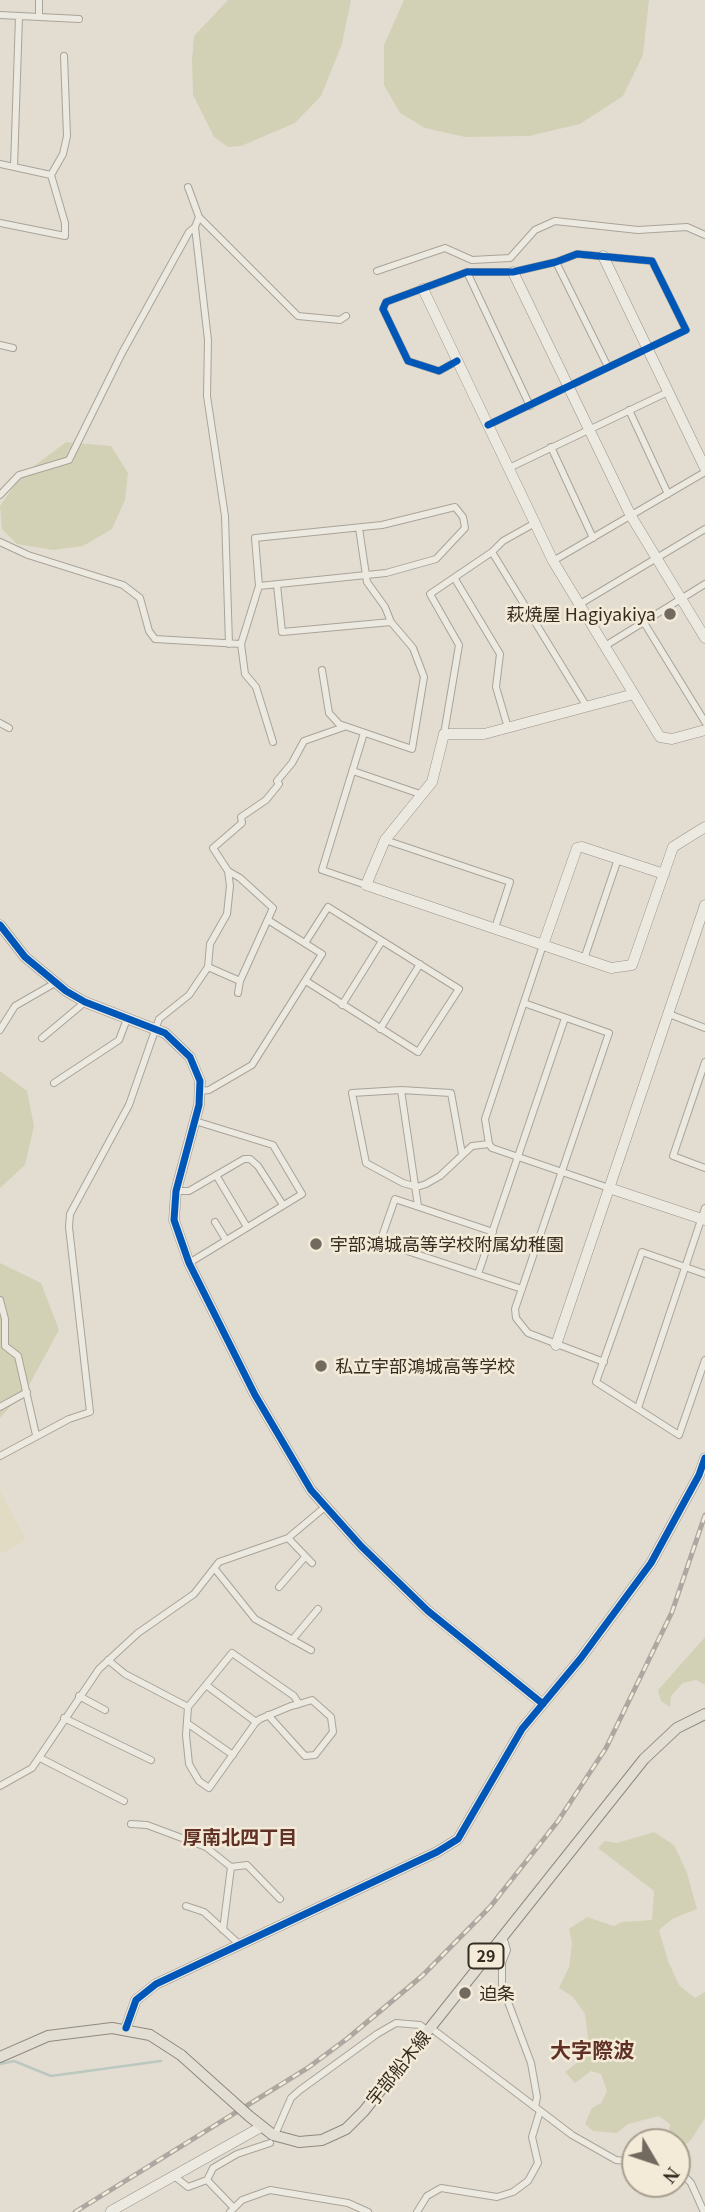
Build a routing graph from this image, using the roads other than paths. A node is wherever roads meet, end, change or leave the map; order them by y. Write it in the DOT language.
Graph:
graph roads {
  1 [pos="39,0"];
  2 [pos="0,15"];
  3 [pos="19,16"];
  4 [pos="39,18"];
  5 [pos="79,19"];
  6 [pos="64,56"];
  7 [pos="0,164"];
  8 [pos="14,167"];
  9 [pos="51,176"];
  10 [pos="188,187"];
  11 [pos="199,217"];
  12 [pos="0,223"];
  13 [pos="195,227"];
  14 [pos="705,235"];
  15 [pos="603,256"];
  16 [pos="555,262"];
  17 [pos="377,271"];
  18 [pos="467,272"];
  19 [pos="513,272"];
  20 [pos="423,289"];
  21 [pos="346,316"];
  22 [pos="0,345"];
  23 [pos="13,348"];
  24 [pos="647,349"];
  25 [pos="457,361"];
  26 [pos="608,367"];
  27 [pos="569,387"];
  28 [pos="668,392"];
  29 [pos="530,406"];
  30 [pos="629,410"];
  31 [pos="488,425"];
  32 [pos="589,429"];
  33 [pos="551,447"];
  34 [pos="509,468"];
  35 [pos="705,470"];
  36 [pos="668,494"];
  37 [pos="0,495"];
  38 [pos="631,516"];
  39 [pos="535,523"];
  40 [pos="359,527"];
  41 [pos="705,529"];
  42 [pos="593,538"];
  43 [pos="0,542"];
  44 [pos="492,552"];
  45 [pos="657,559"];
  46 [pos="553,561"];
  47 [pos="365,575"];
  48 [pos="454,579"];
  49 [pos="705,584"];
  50 [pos="276,585"];
  51 [pos="259,586"];
  52 [pos="681,598"];
  53 [pos="580,604"];
  54 [pos="643,621"];
  55 [pos="391,622"];
  56 [pos="705,638"];
  57 [pos="229,644"];
  58 [pos="240,644"];
  59 [pos="605,646"];
  60 [pos="322,670"];
  61 [pos="634,694"];
  62 [pos="587,707"];
  63 [pos="705,722"];
  64 [pos="0,723"];
  65 [pos="344,727"];
  66 [pos="508,728"];
  67 [pos="9,729"];
  68 [pos="705,730"];
  69 [pos="364,733"];
  70 [pos="444,734"];
  71 [pos="273,742"];
  72 [pos="353,771"];
  73 [pos="423,794"];
  74 [pos="705,827"];
  75 [pos="385,839"];
  76 [pos="618,859"];
  77 [pos="228,872"];
  78 [pos="664,874"];
  79 [pos="366,885"];
  80 [pos="705,905"];
  81 [pos="268,920"];
  82 [pos="0,925"];
  83 [pos="495,928"];
  84 [pos="382,941"];
  85 [pos="305,943"];
  86 [pos="543,945"];
  87 [pos="584,959"];
  88 [pos="420,964"];
  89 [pos="208,967"];
  90 [pos="240,981"];
  91 [pos="306,981"];
  92 [pos="55,983"];
  93 [pos="238,993"];
  94 [pos="85,1003"];
  95 [pos="524,1003"];
  96 [pos="342,1005"];
  97 [pos="669,1014"];
  98 [pos="565,1018"];
  99 [pos="127,1019"];
  100 [pos="705,1028"];
  101 [pos="380,1029"];
  102 [pos="0,1030"];
  103 [pos="155,1030"];
  104 [pos="42,1038"];
  105 [pos="705,1062"];
  106 [pos="54,1083"];
  107 [pos="401,1090"];
  108 [pos="200,1091"];
  109 [pos="195,1121"];
  110 [pos="489,1144"];
  111 [pos="462,1154"];
  112 [pos="518,1157"];
  113 [pos="705,1168"];
  114 [pos="563,1172"];
  115 [pos="216,1175"];
  116 [pos="417,1187"];
  117 [pos="609,1188"];
  118 [pos="176,1191"];
  119 [pos="283,1206"];
  120 [pos="418,1206"];
  121 [pos="705,1208"];
  122 [pos="703,1220"];
  123 [pos="215,1222"];
  124 [pos="247,1227"];
  125 [pos="492,1232"];
  126 [pos="226,1240"];
  127 [pos="189,1263"];
  128 [pos="687,1267"];
  129 [pos="478,1274"];
  130 [pos="705,1274"];
  131 [pos="522,1289"];
  132 [pos="0,1300"];
  133 [pos="556,1345"];
  134 [pos="705,1360"];
  135 [pos="604,1363"];
  136 [pos="27,1392"];
  137 [pos="0,1407"];
  138 [pos="638,1408"];
  139 [pos="36,1435"];
  140 [pos="0,1456"];
  141 [pos="705,1458"];
  142 [pos="325,1507"];
  143 [pos="288,1538"];
  144 [pos="305,1557"];
  145 [pos="312,1563"];
  146 [pos="215,1569"];
  147 [pos="279,1587"];
  148 [pos="318,1609"];
  149 [pos="292,1640"];
  150 [pos="311,1650"];
  151 [pos="108,1660"];
  152 [pos="206,1685"];
  153 [pos="79,1696"];
  154 [pos="299,1704"];
  155 [pos="543,1704"];
  156 [pos="188,1707"];
  157 [pos="105,1710"];
  158 [pos="705,1714"];
  159 [pos="268,1716"];
  160 [pos="64,1718"];
  161 [pos="256,1722"];
  162 [pos="187,1723"];
  163 [pos="233,1755"];
  164 [pos="40,1758"];
  165 [pos="151,1759"];
  166 [pos="0,1786"];
  167 [pos="124,1801"];
  168 [pos="131,1824"];
  169 [pos="231,1867"];
  170 [pos="280,1899"];
  171 [pos="186,1906"];
  172 [pos="223,1930"];
  173 [pos="503,1936"];
  174 [pos="240,1945"];
  175 [pos="126,2028"];
  176 [pos="429,2029"];
  177 [pos="0,2057"];
  178 [pos="538,2109"];
  179 [pos="261,2127"];
  180 [pos="277,2130"];
  181 [pos="270,2143"];
  182 [pos="621,2161"];
  183 [pos="173,2175"];
  184 [pos="207,2180"];
  185 [pos="691,2183"];
  186 [pos="232,2209"];
  187 [pos="109,2211"];
  188 [pos="368,2212"];
  189 [pos="417,2212"];
  190 [pos="704,2212"];
  1 -- 4 [label="street"];
  2 -- 3 [label="street"];
  3 -- 4 [label="street"];
  3 -- 8 [label="street"];
  4 -- 5 [label="street"];
  6 -- 9 [label="street"];
  7 -- 8 [label="street"];
  8 -- 9 [label="street"];
  9 -- 12 [label="street"];
  10 -- 11 [label="street"];
  11 -- 13 [label="street"];
  11 -- 21 [label="street"];
  13 -- 37 [label="street"];
  13 -- 57 [label="street"];
  14 -- 17 [label="street"];
  15 -- 16 [label="street"];
  15 -- 24 [label="street"];
  15 -- 24 [label="street"];
  16 -- 19 [label="street"];
  16 -- 26 [label="street"];
  18 -- 19 [label="street"];
  18 -- 20 [label="street"];
  18 -- 29 [label="street"];
  19 -- 27 [label="street"];
  20 -- 25 [label="street"];
  20 -- 25 [label="street"];
  22 -- 23 [label="street"];
  24 -- 26 [label="street"];
  24 -- 28 [label="street"];
  25 -- 31 [label="street"];
  26 -- 27 [label="street"];
  27 -- 29 [label="street"];
  27 -- 32 [label="street"];
  28 -- 30 [label="street"];
  28 -- 35 [label="street"];
  29 -- 31 [label="street"];
  30 -- 32 [label="street"];
  30 -- 36 [label="street"];
  31 -- 34 [label="street"];
  32 -- 33 [label="street"];
  32 -- 38 [label="street"];
  33 -- 34 [label="street"];
  33 -- 42 [label="street"];
  34 -- 39 [label="street"];
  35 -- 36 [label="street"];
  36 -- 38 [label="street"];
  38 -- 42 [label="street"];
  38 -- 45 [label="street"];
  39 -- 44 [label="street"];
  39 -- 46 [label="street"];
  40 -- 47 [label="street"];
  40 -- 47 [label="street"];
  40 -- 51 [label="street"];
  41 -- 45 [label="street"];
  42 -- 46 [label="street"];
  43 -- 57 [label="street"];
  44 -- 48 [label="street"];
  44 -- 62 [label="street"];
  45 -- 52 [label="street"];
  45 -- 53 [label="street"];
  46 -- 53 [label="street"];
  47 -- 50 [label="street"];
  47 -- 55 [label="street"];
  48 -- 66 [label="street"];
  48 -- 70 [label="street"];
  49 -- 52 [label="street"];
  50 -- 51 [label="street"];
  50 -- 55 [label="street"];
  51 -- 58 [label="street"];
  52 -- 54 [label="street"];
  52 -- 56 [label="street"];
  53 -- 59 [label="street"];
  54 -- 59 [label="street"];
  54 -- 63 [label="street"];
  55 -- 69 [label="street"];
  57 -- 58 [label="street"];
  58 -- 71 [label="street"];
  59 -- 61 [label="street"];
  60 -- 65 [label="street"];
  61 -- 62 [label="street"];
  61 -- 68 [label="street"];
  62 -- 66 [label="street"];
  64 -- 67 [label="street"];
  65 -- 69 [label="street"];
  65 -- 77 [label="street"];
  66 -- 70 [label="street"];
  69 -- 72 [label="street"];
  70 -- 73 [label="street"];
  72 -- 73 [label="street"];
  72 -- 79 [label="street"];
  73 -- 75 [label="street"];
  74 -- 78 [label="street"];
  75 -- 79 [label="street"];
  75 -- 83 [label="street"];
  76 -- 78 [label="street"];
  76 -- 86 [label="street"];
  76 -- 87 [label="street"];
  77 -- 81 [label="street"];
  77 -- 89 [label="street"];
  78 -- 87 [label="street"];
  79 -- 83 [label="street"];
  80 -- 97 [label="street"];
  81 -- 85 [label="street"];
  81 -- 90 [label="street"];
  82 -- 92 [label="street"];
  83 -- 86 [label="street"];
  84 -- 85 [label="street"];
  84 -- 88 [label="street"];
  84 -- 96 [label="street"];
  85 -- 91 [label="street"];
  86 -- 87 [label="street"];
  86 -- 95 [label="street"];
  88 -- 101 [label="street"];
  88 -- 101 [label="street"];
  89 -- 90 [label="street"];
  89 -- 103 [label="street"];
  90 -- 93 [label="street"];
  91 -- 96 [label="street"];
  91 -- 108 [label="street"];
  92 -- 94 [label="street"];
  92 -- 102 [label="street"];
  94 -- 99 [label="street"];
  94 -- 104 [label="street"];
  95 -- 98 [label="street"];
  95 -- 110 [label="street"];
  96 -- 101 [label="street"];
  97 -- 100 [label="street"];
  97 -- 117 [label="street"];
  98 -- 112 [label="street"];
  98 -- 114 [label="street"];
  99 -- 103 [label="street"];
  99 -- 106 [label="street"];
  103 -- 108 [label="street"];
  103 -- 139 [label="street"];
  105 -- 113 [label="street"];
  107 -- 111 [label="street"];
  107 -- 116 [label="street"];
  107 -- 116 [label="street"];
  108 -- 109 [label="street"];
  109 -- 118 [label="street"];
  109 -- 119 [label="street"];
  110 -- 111 [label="street"];
  110 -- 112 [label="street"];
  111 -- 116 [label="street"];
  112 -- 114 [label="street"];
  112 -- 125 [label="street"];
  114 -- 117 [label="street"];
  114 -- 131 [label="street"];
  115 -- 118 [label="street"];
  115 -- 119 [label="street"];
  115 -- 124 [label="street"];
  116 -- 120 [label="street"];
  117 -- 122 [label="street"];
  117 -- 133 [label="street"];
  118 -- 127 [label="street"];
  119 -- 124 [label="street"];
  120 -- 125 [label="street"];
  120 -- 129 [label="street"];
  121 -- 122 [label="street"];
  122 -- 128 [label="street"];
  123 -- 126 [label="street"];
  124 -- 126 [label="street"];
  125 -- 129 [label="street"];
  126 -- 127 [label="street"];
  127 -- 142 [label="street"];
  128 -- 130 [label="street"];
  128 -- 135 [label="street"];
  128 -- 138 [label="street"];
  129 -- 131 [label="street"];
  131 -- 133 [label="street"];
  132 -- 136 [label="street"];
  133 -- 135 [label="street"];
  134 -- 138 [label="street"];
  135 -- 138 [label="street"];
  136 -- 137 [label="street"];
  136 -- 139 [label="street"];
  139 -- 140 [label="street"];
  141 -- 155 [label="street"];
  142 -- 143 [label="street"];
  142 -- 155 [label="street"];
  143 -- 144 [label="street"];
  143 -- 146 [label="street"];
  144 -- 145 [label="street"];
  144 -- 147 [label="street"];
  146 -- 149 [label="street"];
  146 -- 151 [label="street"];
  148 -- 149 [label="street"];
  149 -- 150 [label="street"];
  151 -- 153 [label="street"];
  151 -- 156 [label="street"];
  152 -- 154 [label="street"];
  152 -- 156 [label="street"];
  152 -- 161 [label="street"];
  153 -- 157 [label="street"];
  153 -- 160 [label="street"];
  154 -- 159 [label="street"];
  154 -- 159 [label="street"];
  155 -- 174 [label="street"];
  156 -- 162 [label="street"];
  158 -- 173 [label="main road, 宇部船木線 / 29"];
  159 -- 161 [label="street"];
  160 -- 164 [label="street"];
  160 -- 165 [label="street"];
  161 -- 163 [label="street"];
  162 -- 163 [label="street"];
  162 -- 163 [label="street"];
  164 -- 166 [label="street"];
  164 -- 167 [label="street"];
  168 -- 169 [label="street"];
  169 -- 170 [label="street"];
  169 -- 172 [label="street"];
  171 -- 172 [label="street"];
  172 -- 174 [label="street"];
  173 -- 176 [label="main road, 宇部船木線 / 29"];
  173 -- 178 [label="street"];
  174 -- 175 [label="street"];
  175 -- 177 [label="main road, 宇部船木線 / 29"];
  175 -- 179 [label="main road, 宇部船木線 / 29, bridge"];
  176 -- 178 [label="street"];
  176 -- 179 [label="main road, 宇部船木線 / 29"];
  176 -- 180 [label="street"];
  178 -- 182 [label="street"];
  178 -- 189 [label="street"];
  179 -- 183 [label="street"];
  181 -- 184 [label="street"];
  183 -- 184 [label="street"];
  183 -- 187 [label="street"];
  184 -- 186 [label="street"];
  185 -- 190 [label="street"];
  186 -- 188 [label="street"];
}
